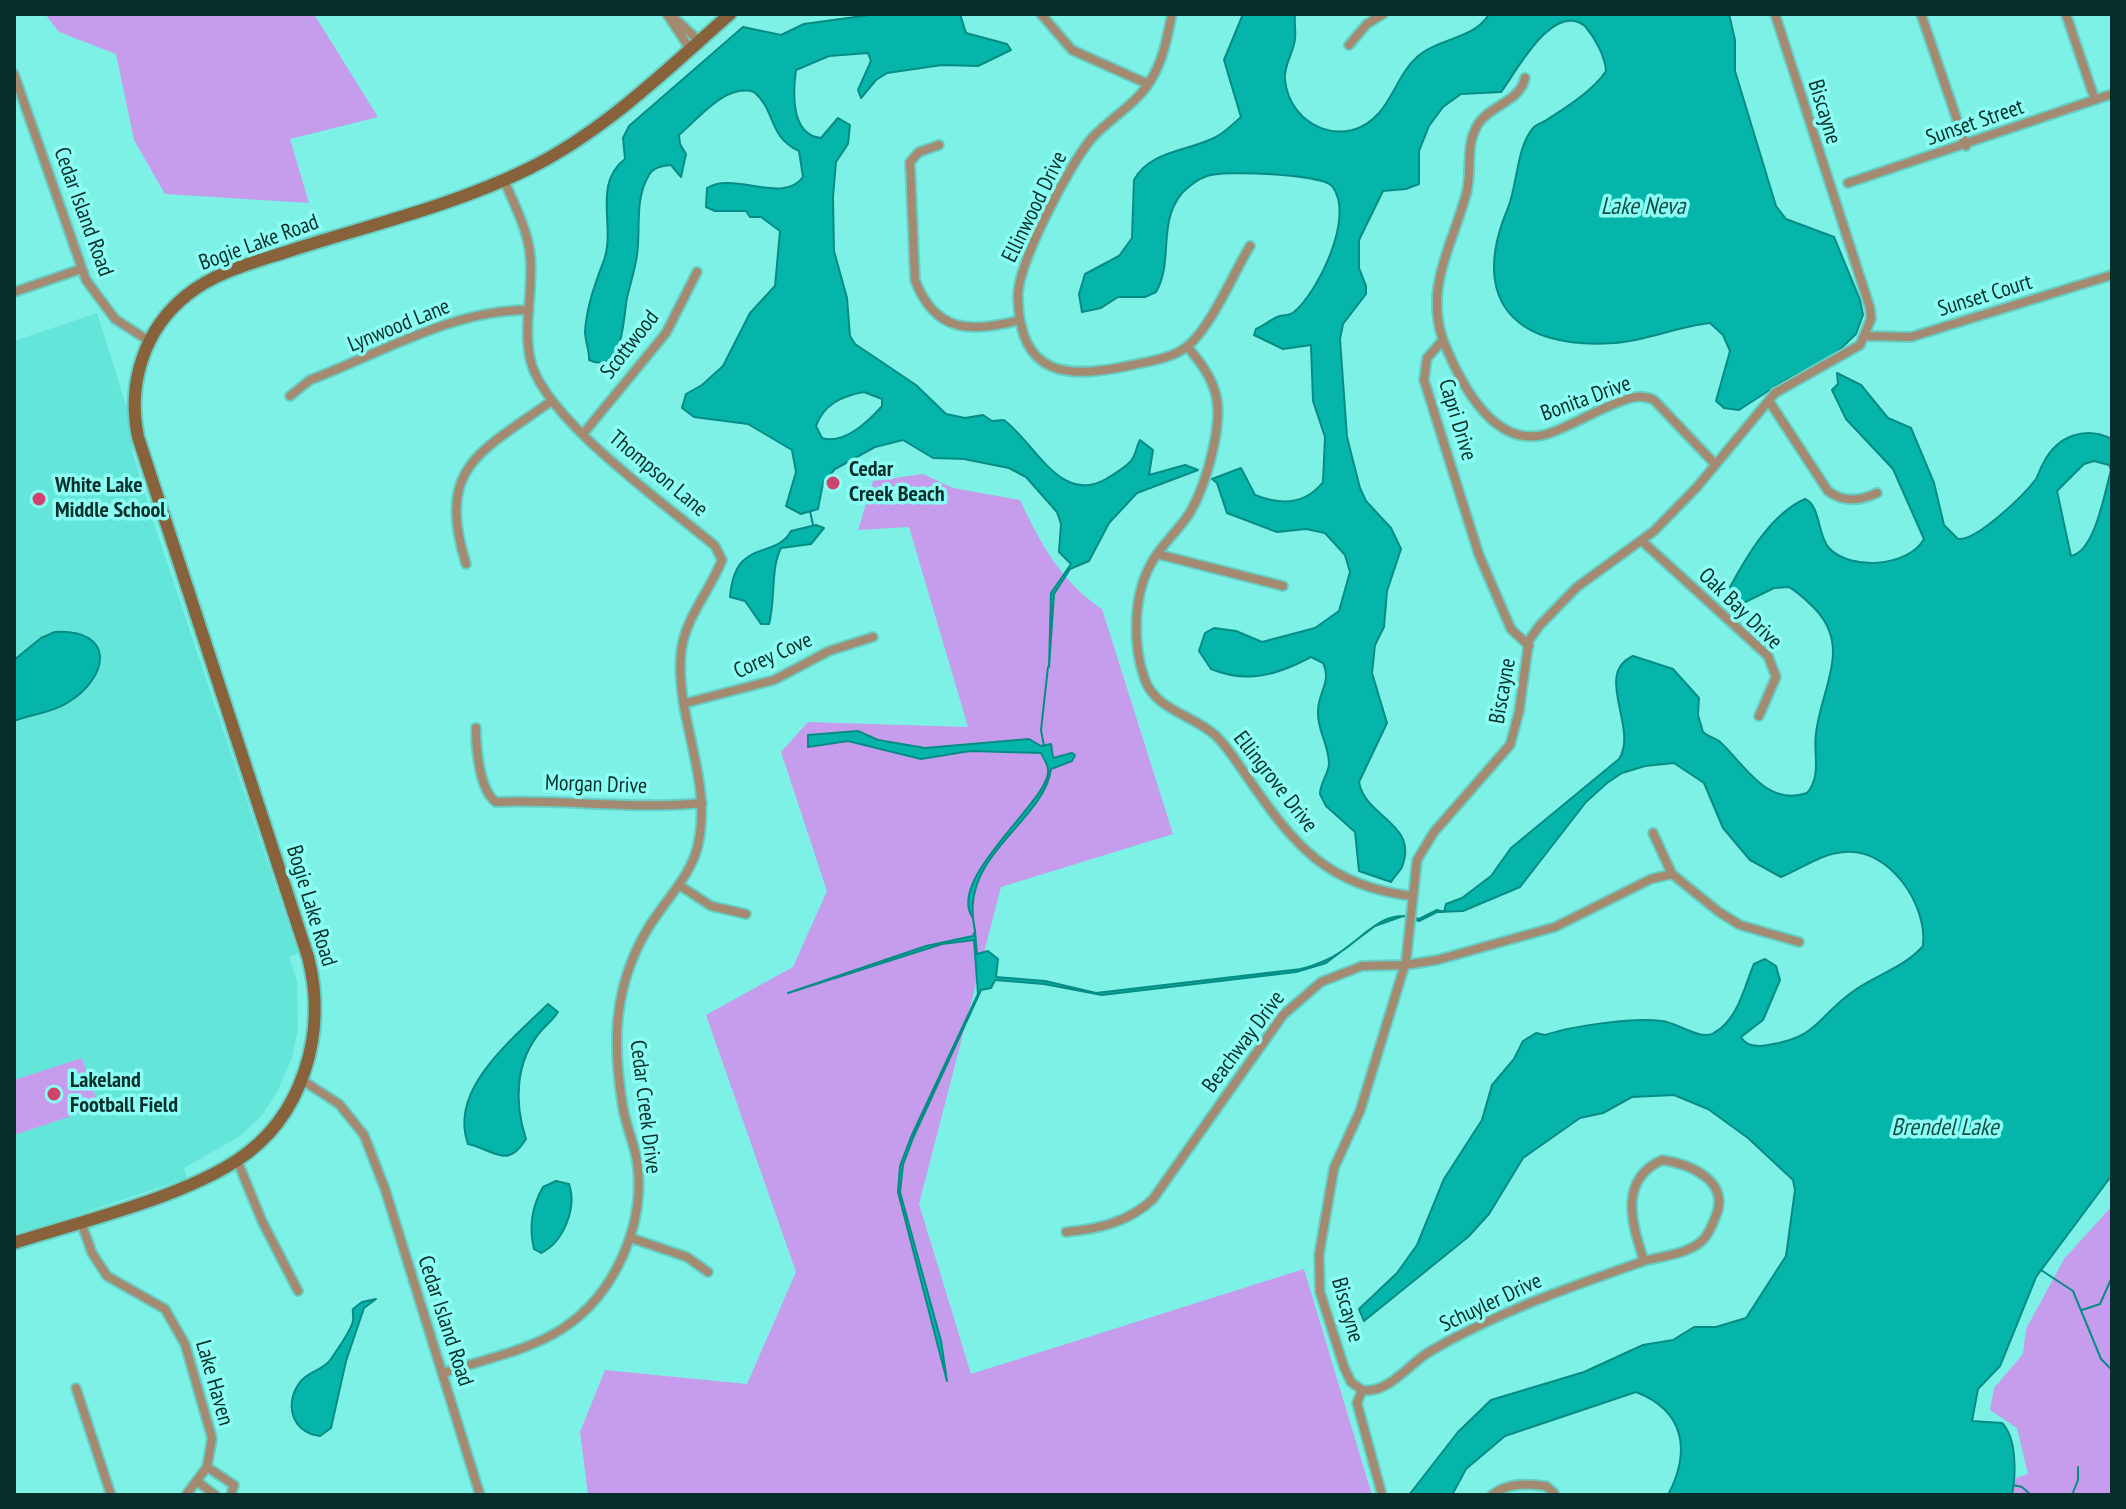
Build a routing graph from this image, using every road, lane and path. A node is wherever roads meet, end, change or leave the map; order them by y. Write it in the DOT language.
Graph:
graph roads {
  1 [pos="668,14"];
  2 [pos="730,14"];
  3 [pos="1041,14"];
  4 [pos="1172,14"];
  5 [pos="1383,14"];
  6 [pos="1775,14"];
  7 [pos="1921,14"];
  8 [pos="2066,14"];
  9 [pos="694,45"];
  10 [pos="1349,45"];
  11 [pos="14,74"];
  12 [pos="1525,78"];
  13 [pos="1148,84"];
  14 [pos="2112,94"];
  15 [pos="2095,100"];
  16 [pos="939,145"];
  17 [pos="1966,146"];
  18 [pos="504,180"];
  19 [pos="1848,183"];
  20 [pos="1250,246"];
  21 [pos="81,269"];
  22 [pos="697,272"];
  23 [pos="2112,275"];
  24 [pos="14,292"];
  25 [pos="529,310"];
  26 [pos="1020,320"];
  27 [pos="1866,336"];
  28 [pos="1443,340"];
  29 [pos="149,341"];
  30 [pos="1187,346"];
  31 [pos="290,396"];
  32 [pos="1769,401"];
  33 [pos="550,402"];
  34 [pos="583,434"];
  35 [pos="1715,464"];
  36 [pos="1877,493"];
  37 [pos="1642,541"];
  38 [pos="1157,554"];
  39 [pos="466,564"];
  40 [pos="1283,586"];
  41 [pos="873,637"];
  42 [pos="1529,646"];
  43 [pos="686,703"];
  44 [pos="1759,716"];
  45 [pos="476,728"];
  46 [pos="702,803"];
  47 [pos="1653,833"];
  48 [pos="1672,874"];
  49 [pos="679,885"];
  50 [pos="1412,901"];
  51 [pos="746,914"];
  52 [pos="1799,942"];
  53 [pos="1405,965"];
  54 [pos="302,1080"];
  55 [pos="237,1160"];
  56 [pos="81,1222"];
  57 [pos="1066,1232"];
  58 [pos="631,1238"];
  59 [pos="14,1243"];
  60 [pos="1644,1261"];
  61 [pos="708,1272"];
  62 [pos="298,1291"];
  63 [pos="443,1373"];
  64 [pos="76,1388"];
  65 [pos="1362,1390"];
  66 [pos="207,1467"];
  67 [pos="198,1482"];
  68 [pos="1554,1493"];
  69 [pos="111,1495"];
  70 [pos="186,1495"];
  71 [pos="215,1495"];
  72 [pos="231,1495"];
  73 [pos="480,1495"];
  74 [pos="1382,1495"];
  75 [pos="1492,1495"];
  1 -- 9 [label="street"];
  2 -- 9 [label="main road, Bogie Lake Road"];
  3 -- 13 [label="street"];
  4 -- 13 [label="street, Ellinwood Drive"];
  5 -- 10 [label="street"];
  6 -- 27 [label="street, Biscayne"];
  7 -- 17 [label="street"];
  8 -- 15 [label="street"];
  9 -- 18 [label="main road, Bogie Lake Road"];
  11 -- 21 [label="street, Cedar Island Road"];
  12 -- 28 [label="street"];
  13 -- 26 [label="street, Ellinwood Drive"];
  14 -- 15 [label="street, Sunset Street"];
  15 -- 17 [label="street, Sunset Street"];
  16 -- 26 [label="street"];
  17 -- 19 [label="street, Sunset Street"];
  18 -- 25 [label="street, Thompson Lane"];
  18 -- 29 [label="main road, Bogie Lake Road"];
  20 -- 30 [label="street"];
  21 -- 24 [label="street"];
  21 -- 29 [label="street, Cedar Island Road"];
  22 -- 34 [label="street, Scottwood"];
  23 -- 27 [label="street, Sunset Court"];
  25 -- 31 [label="street, Lynwood Lane"];
  25 -- 33 [label="street, Thompson Lane"];
  26 -- 30 [label="street, Ellinwood Drive"];
  27 -- 32 [label="street, Biscayne"];
  28 -- 35 [label="street, Bonita Drive"];
  28 -- 42 [label="street, Capri Drive"];
  29 -- 54 [label="main road, Bogie Lake Road"];
  30 -- 38 [label="street, Ellingrove Drive"];
  32 -- 35 [label="street, Biscayne"];
  32 -- 36 [label="street"];
  33 -- 34 [label="street, Thompson Lane"];
  33 -- 39 [label="street"];
  34 -- 43 [label="street, Thompson Lane"];
  35 -- 37 [label="street, Biscayne"];
  37 -- 42 [label="street, Biscayne"];
  37 -- 44 [label="street, Oak Bay Drive"];
  38 -- 40 [label="street"];
  38 -- 50 [label="street, Ellingrove Drive"];
  41 -- 43 [label="street, Corey Cove"];
  42 -- 50 [label="street, Biscayne"];
  43 -- 46 [label="street, Thompson Lane"];
  45 -- 46 [label="street, Morgan Drive"];
  46 -- 49 [label="street, Cedar Creek Drive"];
  47 -- 48 [label="street"];
  48 -- 52 [label="street"];
  48 -- 53 [label="street, Beachway Drive"];
  49 -- 51 [label="street"];
  49 -- 58 [label="street, Cedar Creek Drive"];
  50 -- 53 [label="street, Biscayne"];
  53 -- 57 [label="street, Beachway Drive"];
  53 -- 65 [label="street, Biscayne"];
  54 -- 55 [label="main road, Bogie Lake Road"];
  54 -- 63 [label="street, Cedar Island Road"];
  55 -- 56 [label="main road, Bogie Lake Road"];
  55 -- 62 [label="street"];
  56 -- 59 [label="main road, Bogie Lake Road"];
  56 -- 66 [label="street, Lake Haven"];
  58 -- 61 [label="street"];
  58 -- 63 [label="street, Cedar Creek Drive"];
  60 -- 60 [label="street, Schuyler Drive"];
  60 -- 65 [label="street, Schuyler Drive"];
  63 -- 73 [label="street, Cedar Island Road"];
  64 -- 69 [label="street"];
  65 -- 74 [label="street"];
  66 -- 67 [label="street, Lake Haven"];
  66 -- 72 [label="street"];
  67 -- 70 [label="street, Lake Haven"];
  67 -- 71 [label="street"];
  68 -- 75 [label="street"];
}
